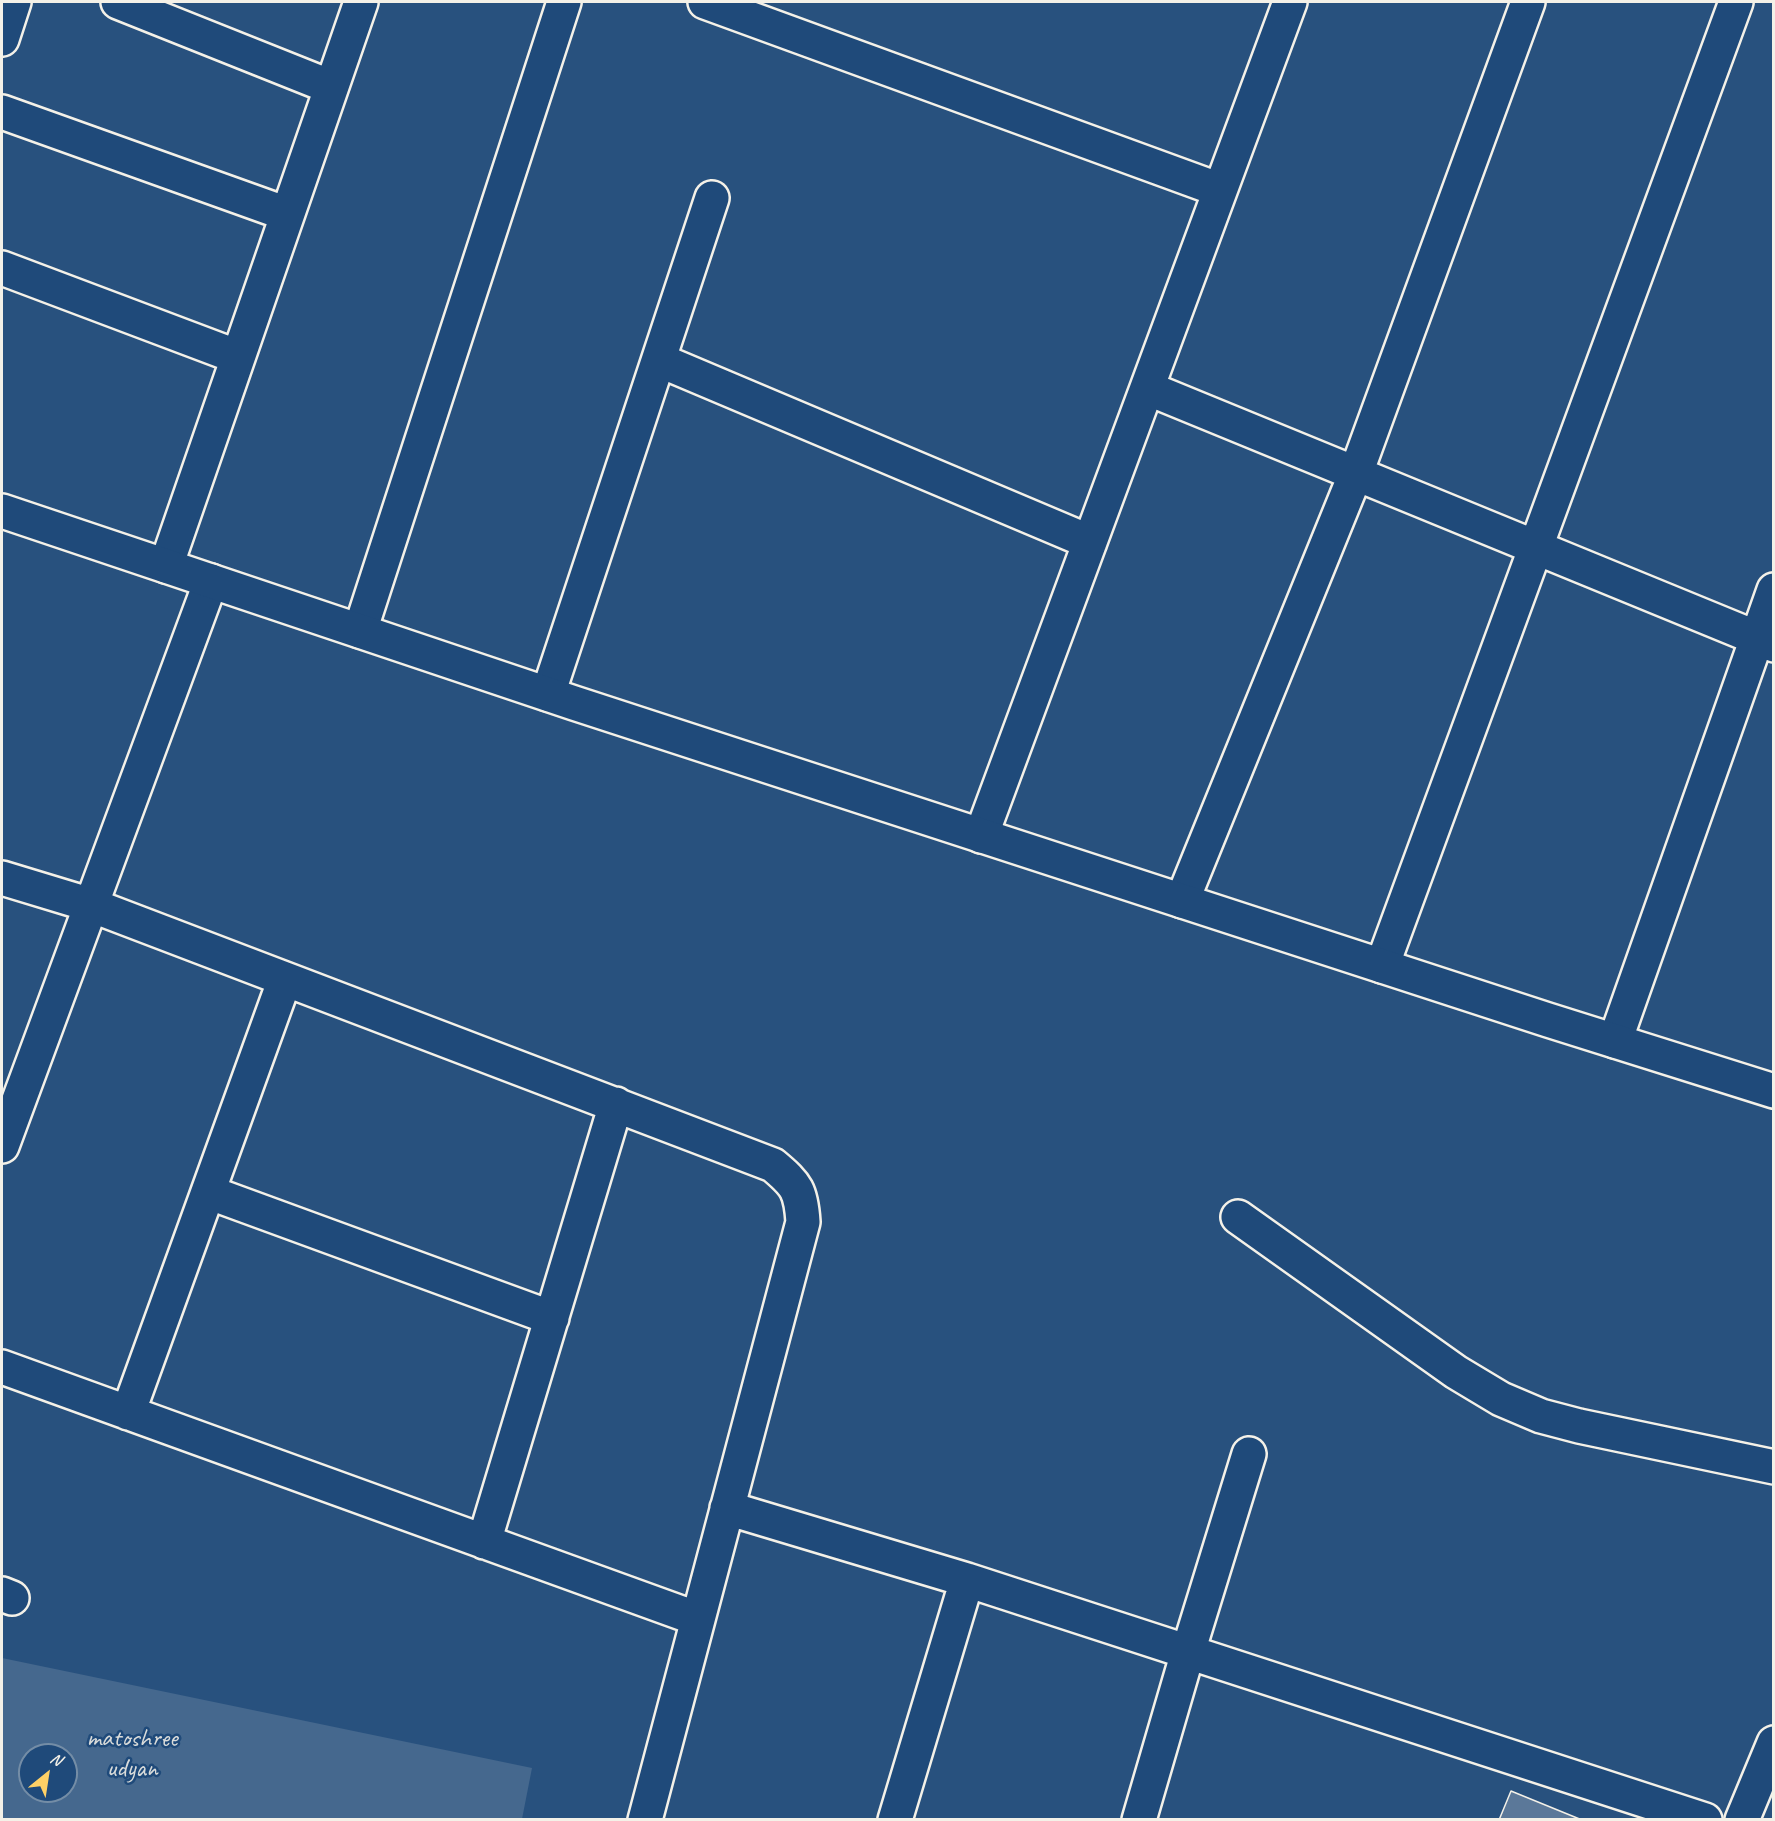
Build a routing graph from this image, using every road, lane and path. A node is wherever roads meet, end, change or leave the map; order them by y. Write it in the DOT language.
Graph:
graph roads {
  1 [pos="14,2"];
  2 [pos="117,2"];
  3 [pos="361,2"];
  4 [pos="564,2"];
  5 [pos="705,2"];
  6 [pos="1290,2"];
  7 [pos="1528,2"];
  8 [pos="1736,2"];
  9 [pos="2,39"];
  10 [pos="331,87"];
  11 [pos="2,112"];
  12 [pos="1220,190"];
  13 [pos="712,198"];
  14 [pos="287,214"];
  15 [pos="2,268"];
  16 [pos="238,357"];
  17 [pos="659,360"];
  18 [pos="1147,388"];
  19 [pos="1356,473"];
  20 [pos="2,511"];
  21 [pos="1090,542"];
  22 [pos="1537,547"];
  23 [pos="166,566"];
  24 [pos="211,581"];
  25 [pos="1773,590"];
  26 [pos="360,631"];
  27 [pos="1766,641"];
  28 [pos="548,694"];
  29 [pos="981,836"];
  30 [pos="2,878"];
  31 [pos="1182,901"];
  32 [pos="91,905"];
  33 [pos="1382,966"];
  34 [pos="285,979"];
  35 [pos="1615,1041"];
  36 [pos="1773,1091"];
  37 [pos="616,1104"];
  38 [pos="2,1146"];
  39 [pos="208,1192"];
  40 [pos="1238,1217"];
  41 [pos="552,1318"];
  42 [pos="2,1367"];
  43 [pos="128,1413"];
  44 [pos="1249,1454"];
  45 [pos="1773,1467"];
  46 [pos="727,1508"];
  47 [pos="484,1542"];
  48 [pos="967,1580"];
  49 [pos="698,1619"];
  50 [pos="1188,1652"];
  51 [pos="1773,1743"];
  52 [pos="645,1820"];
  53 [pos="895,1820"];
  54 [pos="1140,1820"];
  55 [pos="1705,1820"];
  56 [pos="1742,1820"];
  1 -- 9 [label="street"];
  2 -- 10 [label="street"];
  3 -- 10 [label="street"];
  4 -- 26 [label="street"];
  5 -- 12 [label="street"];
  6 -- 12 [label="street"];
  7 -- 19 [label="street"];
  8 -- 22 [label="street"];
  10 -- 14 [label="street"];
  11 -- 14 [label="street"];
  12 -- 18 [label="street"];
  13 -- 17 [label="street"];
  14 -- 16 [label="street"];
  15 -- 16 [label="street"];
  16 -- 23 [label="street"];
  17 -- 21 [label="street"];
  17 -- 28 [label="street"];
  18 -- 19 [label="street"];
  18 -- 21 [label="street"];
  19 -- 22 [label="street"];
  19 -- 31 [label="street"];
  20 -- 23 [label="street"];
  21 -- 29 [label="street"];
  22 -- 27 [label="street"];
  22 -- 33 [label="street"];
  23 -- 24 [label="street"];
  24 -- 26 [label="street"];
  24 -- 32 [label="street"];
  25 -- 27 [label="street"];
  26 -- 28 [label="street"];
  27 -- 35 [label="street"];
  28 -- 29 [label="street"];
  29 -- 31 [label="street"];
  30 -- 32 [label="street"];
  31 -- 33 [label="street"];
  32 -- 34 [label="street"];
  32 -- 38 [label="street"];
  33 -- 35 [label="street"];
  34 -- 37 [label="street"];
  34 -- 39 [label="street"];
  35 -- 36 [label="street"];
  37 -- 41 [label="street"];
  37 -- 46 [label="street"];
  39 -- 41 [label="street"];
  39 -- 43 [label="street"];
  40 -- 45 [label="street"];
  41 -- 47 [label="street"];
  42 -- 43 [label="street"];
  43 -- 47 [label="street"];
  44 -- 50 [label="street"];
  46 -- 48 [label="street"];
  46 -- 49 [label="street"];
  47 -- 49 [label="street"];
  48 -- 50 [label="street"];
  48 -- 53 [label="street"];
  49 -- 52 [label="street"];
  50 -- 54 [label="street"];
  50 -- 55 [label="street"];
  51 -- 56 [label="street"];
}
